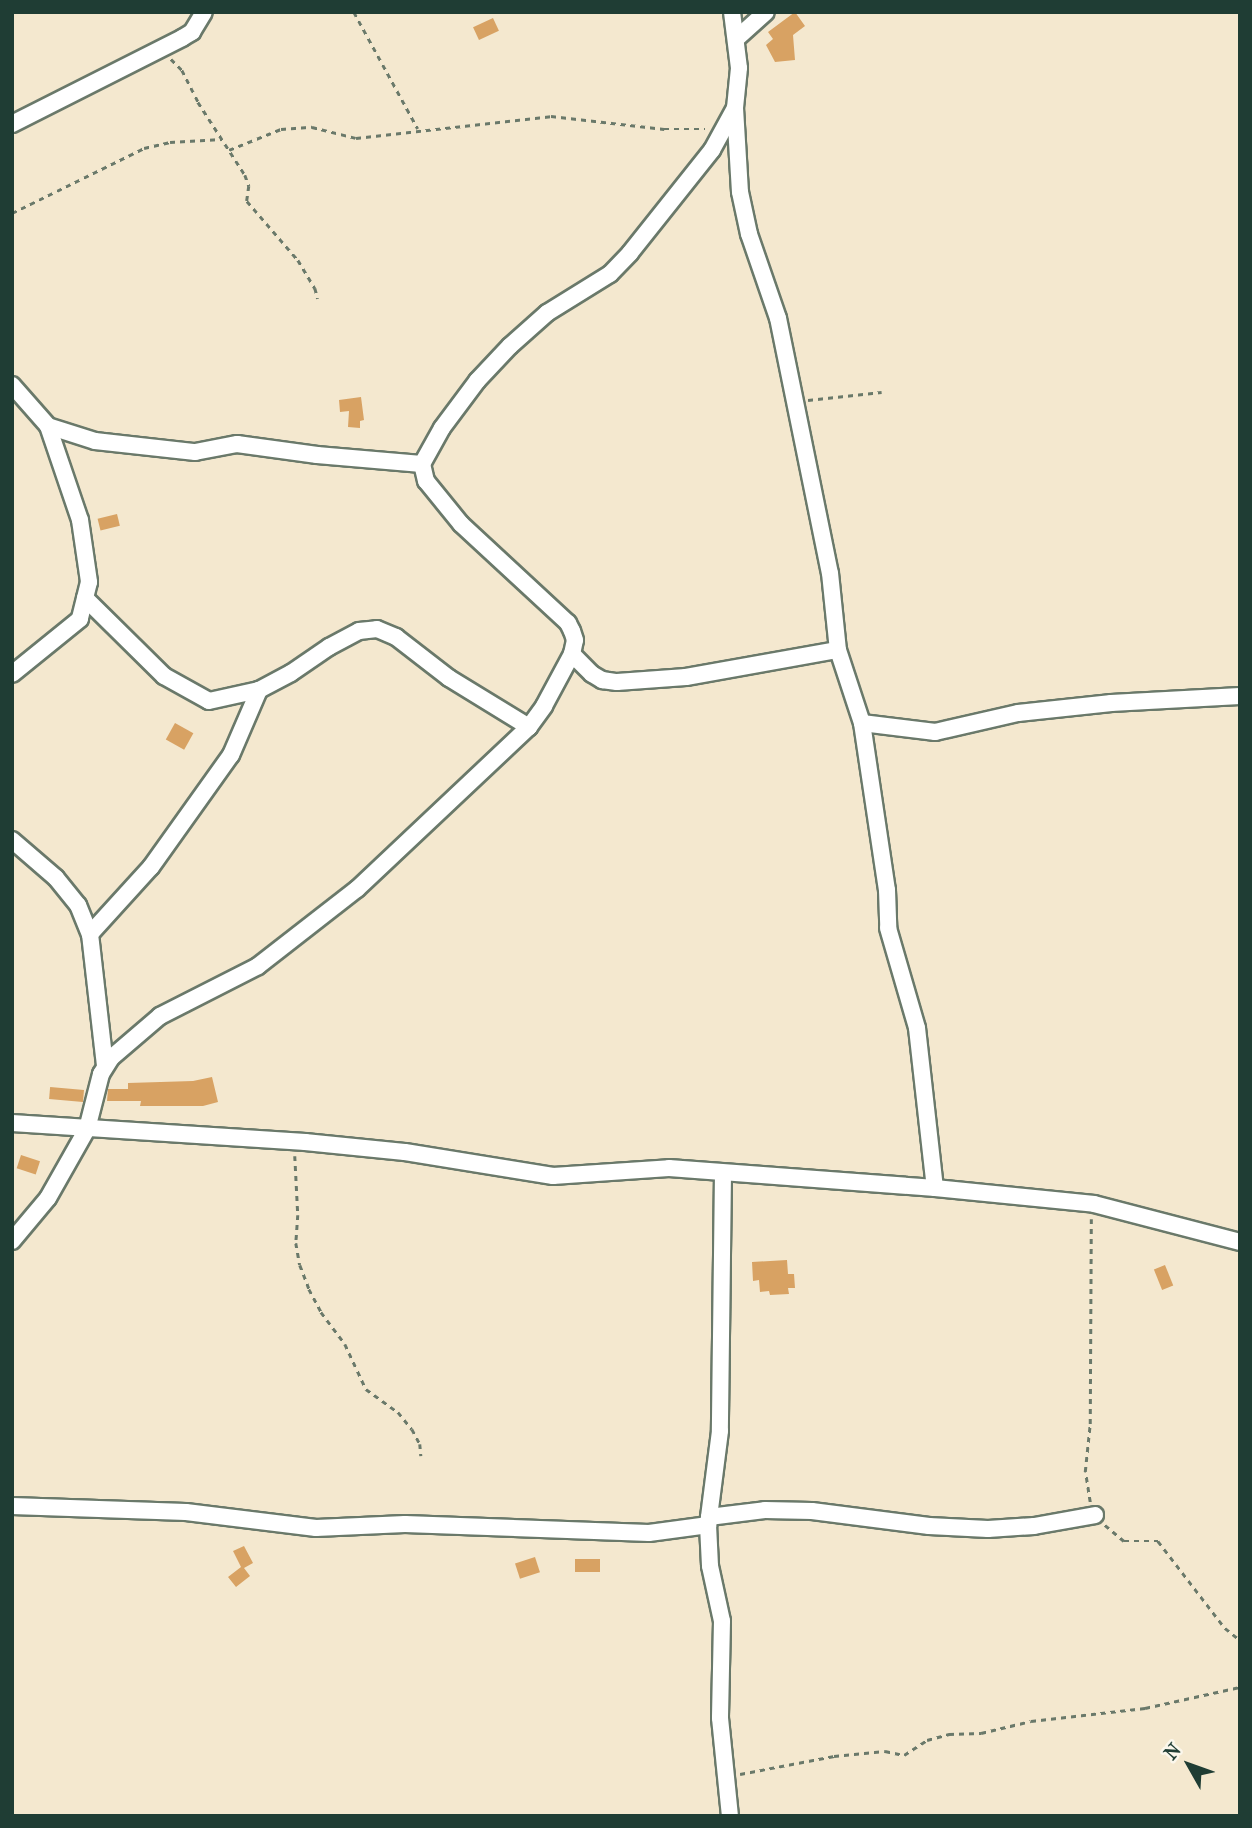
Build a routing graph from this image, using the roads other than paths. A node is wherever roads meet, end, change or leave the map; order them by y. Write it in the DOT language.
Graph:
graph roads {
  1 [pos="204,12"];
  2 [pos="732,12"];
  3 [pos="766,12"];
  4 [pos="736,39"];
  5 [pos="735,108"];
  6 [pos="12,124"];
  7 [pos="12,385"];
  8 [pos="48,426"];
  9 [pos="422,464"];
  10 [pos="85,598"];
  11 [pos="838,650"];
  12 [pos="572,654"];
  13 [pos="12,674"];
  14 [pos="259,690"];
  15 [pos="1240,696"];
  16 [pos="862,723"];
  17 [pos="529,727"];
  18 [pos="12,840"];
  19 [pos="90,934"];
  20 [pos="105,1066"];
  21 [pos="12,1123"];
  22 [pos="87,1129"];
  23 [pos="723,1173"];
  24 [pos="935,1188"];
  25 [pos="12,1241"];
  26 [pos="1240,1242"];
  27 [pos="12,1506"];
  28 [pos="1095,1515"];
  29 [pos="708,1521"];
  30 [pos="730,1816"];
  1 -- 6 [label="street"];
  2 -- 4 [label="street"];
  3 -- 4 [label="street"];
  4 -- 5 [label="street"];
  5 -- 9 [label="street"];
  5 -- 11 [label="street"];
  7 -- 8 [label="street"];
  8 -- 9 [label="street"];
  8 -- 10 [label="street"];
  9 -- 12 [label="street"];
  10 -- 13 [label="street"];
  10 -- 14 [label="street"];
  11 -- 12 [label="street"];
  11 -- 16 [label="street"];
  12 -- 17 [label="street"];
  14 -- 17 [label="street"];
  14 -- 19 [label="street"];
  15 -- 16 [label="street"];
  16 -- 24 [label="street"];
  17 -- 20 [label="street"];
  18 -- 19 [label="street"];
  19 -- 20 [label="street"];
  20 -- 22 [label="street"];
  21 -- 22 [label="street"];
  22 -- 23 [label="street"];
  22 -- 25 [label="street"];
  23 -- 24 [label="street"];
  23 -- 29 [label="street"];
  24 -- 26 [label="street"];
  27 -- 29 [label="street"];
  28 -- 29 [label="street"];
  29 -- 30 [label="street"];
}
